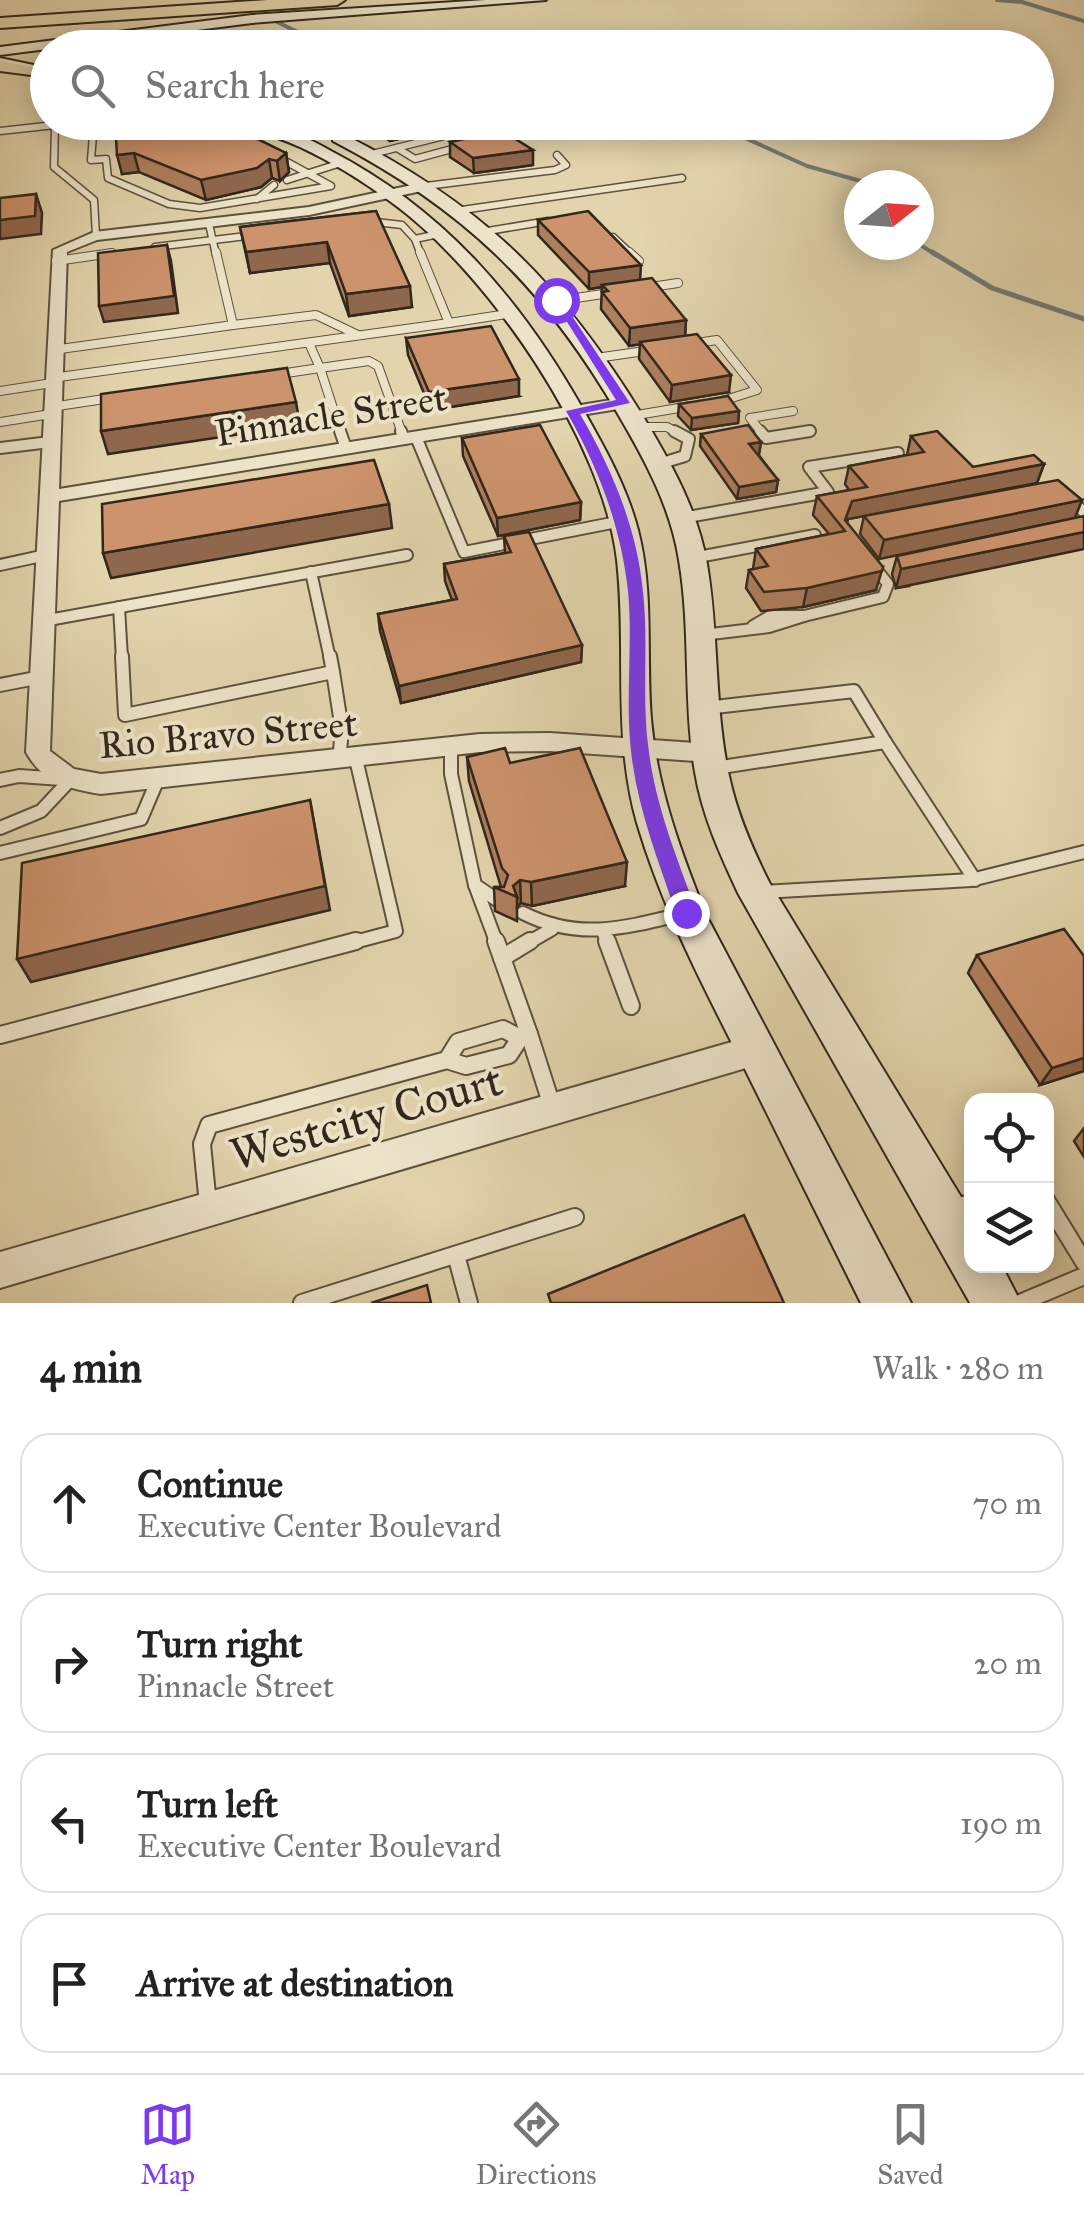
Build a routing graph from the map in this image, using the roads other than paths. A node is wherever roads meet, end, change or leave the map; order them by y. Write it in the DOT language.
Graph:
graph roads {
  1 [pos="216,0"];
  2 [pos="337,0"];
  3 [pos="540,0"];
  4 [pos="0,16"];
  5 [pos="0,24"];
  6 [pos="162,30"];
  7 [pos="30,50"];
  8 [pos="1,55"];
  9 [pos="30,57"];
  10 [pos="30,67"];
  11 [pos="30,128"];
  12 [pos="0,130"];
  13 [pos="54,140"];
  14 [pos="93,140"];
  15 [pos="293,140"];
  16 [pos="340,140"];
  17 [pos="430,140"];
  18 [pos="485,140"];
  19 [pos="258,148"];
  20 [pos="397,148"];
  21 [pos="372,154"];
  22 [pos="557,155"];
  23 [pos="344,162"];
  24 [pos="310,173"];
  25 [pos="682,178"];
  26 [pos="287,180"];
  27 [pos="274,185"];
  28 [pos="426,186"];
  29 [pos="395,194"];
  30 [pos="257,199"];
  31 [pos="462,210"];
  32 [pos="352,213"];
  33 [pos="563,218"];
  34 [pos="271,224"];
  35 [pos="603,228"];
  36 [pos="488,231"];
  37 [pos="211,232"];
  38 [pos="443,232"];
  39 [pos="96,236"];
  40 [pos="414,239"];
  41 [pos="147,248"];
  42 [pos="131,250"];
  43 [pos="56,260"];
  44 [pos="638,261"];
  45 [pos="678,283"];
  46 [pos="556,300"];
  47 [pos="514,313"];
  48 [pos="232,324"];
  49 [pos="449,324"];
  50 [pos="360,336"];
  51 [pos="309,343"];
  52 [pos="682,345"];
  53 [pos="665,348"];
  54 [pos="53,350"];
  55 [pos="596,358"];
  56 [pos="320,368"];
  57 [pos="262,376"];
  58 [pos="52,381"];
  59 [pos="0,391"];
  60 [pos="128,396"];
  61 [pos="51,410"];
  62 [pos="793,410"];
  63 [pos="572,411"];
  64 [pos="631,415"];
  65 [pos="0,422"];
  66 [pos="758,428"];
  67 [pos="740,430"];
  68 [pos="810,431"];
  69 [pos="706,436"];
  70 [pos="410,438"];
  71 [pos="688,439"];
  72 [pos="50,442"];
  73 [pos="0,448"];
  74 [pos="346,448"];
  75 [pos="898,453"];
  76 [pos="659,464"];
  77 [pos="1051,489"];
  78 [pos="48,496"];
  79 [pos="1084,512"];
  80 [pos="682,518"];
  81 [pos="622,521"];
  82 [pos="814,536"];
  83 [pos="406,555"];
  84 [pos="46,556"];
  85 [pos="866,557"];
  86 [pos="693,558"];
  87 [pos="0,565"];
  88 [pos="894,565"];
  89 [pos="875,569"];
  90 [pos="311,572"];
  91 [pos="120,607"];
  92 [pos="43,621"];
  93 [pos="703,636"];
  94 [pos="332,672"];
  95 [pos="41,677"];
  96 [pos="0,685"];
  97 [pos="706,708"];
  98 [pos="886,742"];
  99 [pos="452,747"];
  100 [pos="639,749"];
  101 [pos="347,760"];
  102 [pos="711,761"];
  103 [pos="158,779"];
  104 [pos="0,780"];
  105 [pos="71,780"];
  106 [pos="0,828"];
  107 [pos="1084,852"];
  108 [pos="0,853"];
  109 [pos="975,880"];
  110 [pos="475,885"];
  111 [pos="756,893"];
  112 [pos="500,902"];
  113 [pos="523,913"];
  114 [pos="686,913"];
  115 [pos="552,928"];
  116 [pos="603,931"];
  117 [pos="502,958"];
  118 [pos="631,1006"];
  119 [pos="0,1035"];
  120 [pos="524,1036"];
  121 [pos="756,1050"];
  122 [pos="447,1060"];
  123 [pos="553,1109"];
  124 [pos="957,1207"];
  125 [pos="208,1209"];
  126 [pos="1054,1213"];
  127 [pos="575,1217"];
  128 [pos="964,1232"];
  129 [pos="456,1255"];
  130 [pos="1084,1262"];
  131 [pos="0,1270"];
  132 [pos="979,1273"];
  133 [pos="1084,1276"];
  134 [pos="302,1303"];
  135 [pos="469,1303"];
  136 [pos="887,1303"];
  137 [pos="997,1303"];
  138 [pos="1020,1303"];
  1 -- 4 [label="highway"];
  2 -- 5 [label="highway"];
  3 -- 6 [label="main road"];
  7 -- 8 [label="main road"];
  8 -- 9 [label="main road"];
  8 -- 10 [label="highway"];
  11 -- 12 [label="lane"];
  13 -- 39 [label="lane"];
  14 -- 30 [label="lane"];
  15 -- 23 [label="main road"];
  16 -- 21 [label="main road"];
  17 -- 20 [label="lane"];
  18 -- 20 [label="lane"];
  19 -- 24 [label="lane"];
  20 -- 21 [label="lane"];
  21 -- 28 [label="main road"];
  22 -- 28 [label="lane"];
  23 -- 24 [label="lane"];
  23 -- 29 [label="main road"];
  24 -- 26 [label="lane"];
  24 -- 30 [label="lane"];
  25 -- 31 [label="lane"];
  27 -- 30 [label="lane"];
  28 -- 29 [label="street"];
  28 -- 31 [label="main road"];
  29 -- 32 [label="street"];
  29 -- 38 [label="main road"];
  30 -- 34 [label="lane"];
  31 -- 36 [label="main road"];
  32 -- 34 [label="street"];
  32 -- 40 [label="lane"];
  33 -- 36 [label="lane"];
  34 -- 37 [label="street"];
  35 -- 44 [label="lane"];
  36 -- 46 [label="main road"];
  37 -- 39 [label="street"];
  37 -- 41 [label="lane"];
  37 -- 48 [label="lane"];
  38 -- 40 [label="lane"];
  38 -- 47 [label="main road"];
  39 -- 43 [label="street"];
  40 -- 49 [label="lane"];
  42 -- 43 [label="lane"];
  43 -- 54 [label="street, Rio Bravo Street"];
  45 -- 46 [label="lane"];
  46 -- 55 [label="main road"];
  47 -- 49 [label="lane"];
  47 -- 63 [label="main road"];
  48 -- 50 [label="lane"];
  48 -- 54 [label="lane"];
  49 -- 50 [label="lane"];
  50 -- 51 [label="lane"];
  51 -- 56 [label="lane"];
  51 -- 58 [label="lane"];
  52 -- 64 [label="lane"];
  53 -- 55 [label="lane"];
  54 -- 58 [label="street, Rio Bravo Street"];
  55 -- 64 [label="main road"];
  56 -- 57 [label="lane"];
  56 -- 70 [label="lane"];
  56 -- 74 [label="lane"];
  58 -- 59 [label="lane"];
  58 -- 61 [label="street, Rio Bravo Street"];
  60 -- 61 [label="lane"];
  61 -- 65 [label="lane"];
  61 -- 72 [label="street, Rio Bravo Street"];
  62 -- 66 [label="lane"];
  63 -- 64 [label="street, Pinnacle Street"];
  63 -- 70 [label="street, Pinnacle Street"];
  63 -- 81 [label="main road"];
  64 -- 71 [label="lane"];
  64 -- 76 [label="main road"];
  66 -- 67 [label="lane"];
  66 -- 68 [label="lane"];
  69 -- 71 [label="lane"];
  70 -- 74 [label="street, Pinnacle Street"];
  70 -- 81 [label="lane"];
  71 -- 76 [label="lane"];
  72 -- 73 [label="lane"];
  72 -- 78 [label="street, Rio Bravo Street"];
  74 -- 78 [label="street, Pinnacle Street"];
  75 -- 80 [label="lane"];
  76 -- 80 [label="main road"];
  77 -- 79 [label="lane"];
  78 -- 84 [label="street, Rio Bravo Street"];
  80 -- 86 [label="main road"];
  81 -- 100 [label="main road"];
  82 -- 86 [label="lane"];
  83 -- 90 [label="lane"];
  84 -- 87 [label="lane"];
  84 -- 92 [label="street, Rio Bravo Street"];
  85 -- 89 [label="lane"];
  86 -- 93 [label="main road"];
  88 -- 89 [label="lane"];
  89 -- 93 [label="lane"];
  90 -- 91 [label="lane"];
  90 -- 94 [label="lane"];
  91 -- 92 [label="lane"];
  91 -- 94 [label="lane"];
  92 -- 95 [label="street, Rio Bravo Street"];
  93 -- 97 [label="main road"];
  94 -- 101 [label="lane"];
  95 -- 96 [label="lane"];
  95 -- 105 [label="street, Rio Bravo Street"];
  97 -- 98 [label="lane"];
  97 -- 102 [label="main road"];
  98 -- 102 [label="lane"];
  98 -- 109 [label="lane"];
  99 -- 100 [label="street, Rio Bravo Street"];
  99 -- 101 [label="street, Rio Bravo Street"];
  99 -- 110 [label="lane"];
  100 -- 102 [label="street, Rio Bravo Street"];
  100 -- 114 [label="main road"];
  101 -- 103 [label="street, Rio Bravo Street"];
  101 -- 119 [label="lane"];
  102 -- 111 [label="main road"];
  103 -- 105 [label="street, Rio Bravo Street"];
  103 -- 108 [label="lane"];
  104 -- 105 [label="lane"];
  105 -- 106 [label="lane"];
  107 -- 109 [label="lane"];
  109 -- 111 [label="lane"];
  110 -- 112 [label="lane"];
  110 -- 117 [label="lane"];
  111 -- 124 [label="main road"];
  113 -- 115 [label="lane"];
  114 -- 116 [label="lane"];
  114 -- 121 [label="main road"];
  115 -- 116 [label="lane"];
  115 -- 117 [label="lane"];
  116 -- 118 [label="lane"];
  117 -- 120 [label="lane"];
  120 -- 122 [label="lane"];
  120 -- 122 [label="lane"];
  120 -- 123 [label="lane"];
  121 -- 123 [label="street, Westcity Court"];
  121 -- 136 [label="main road"];
  122 -- 125 [label="lane"];
  123 -- 125 [label="street, Westcity Court"];
  124 -- 128 [label="main road"];
  125 -- 131 [label="street, Westcity Court"];
  126 -- 130 [label="lane"];
  127 -- 129 [label="lane"];
  129 -- 134 [label="lane"];
  129 -- 135 [label="lane"];
  132 -- 137 [label="main road"];
  133 -- 138 [label="lane"];
}
